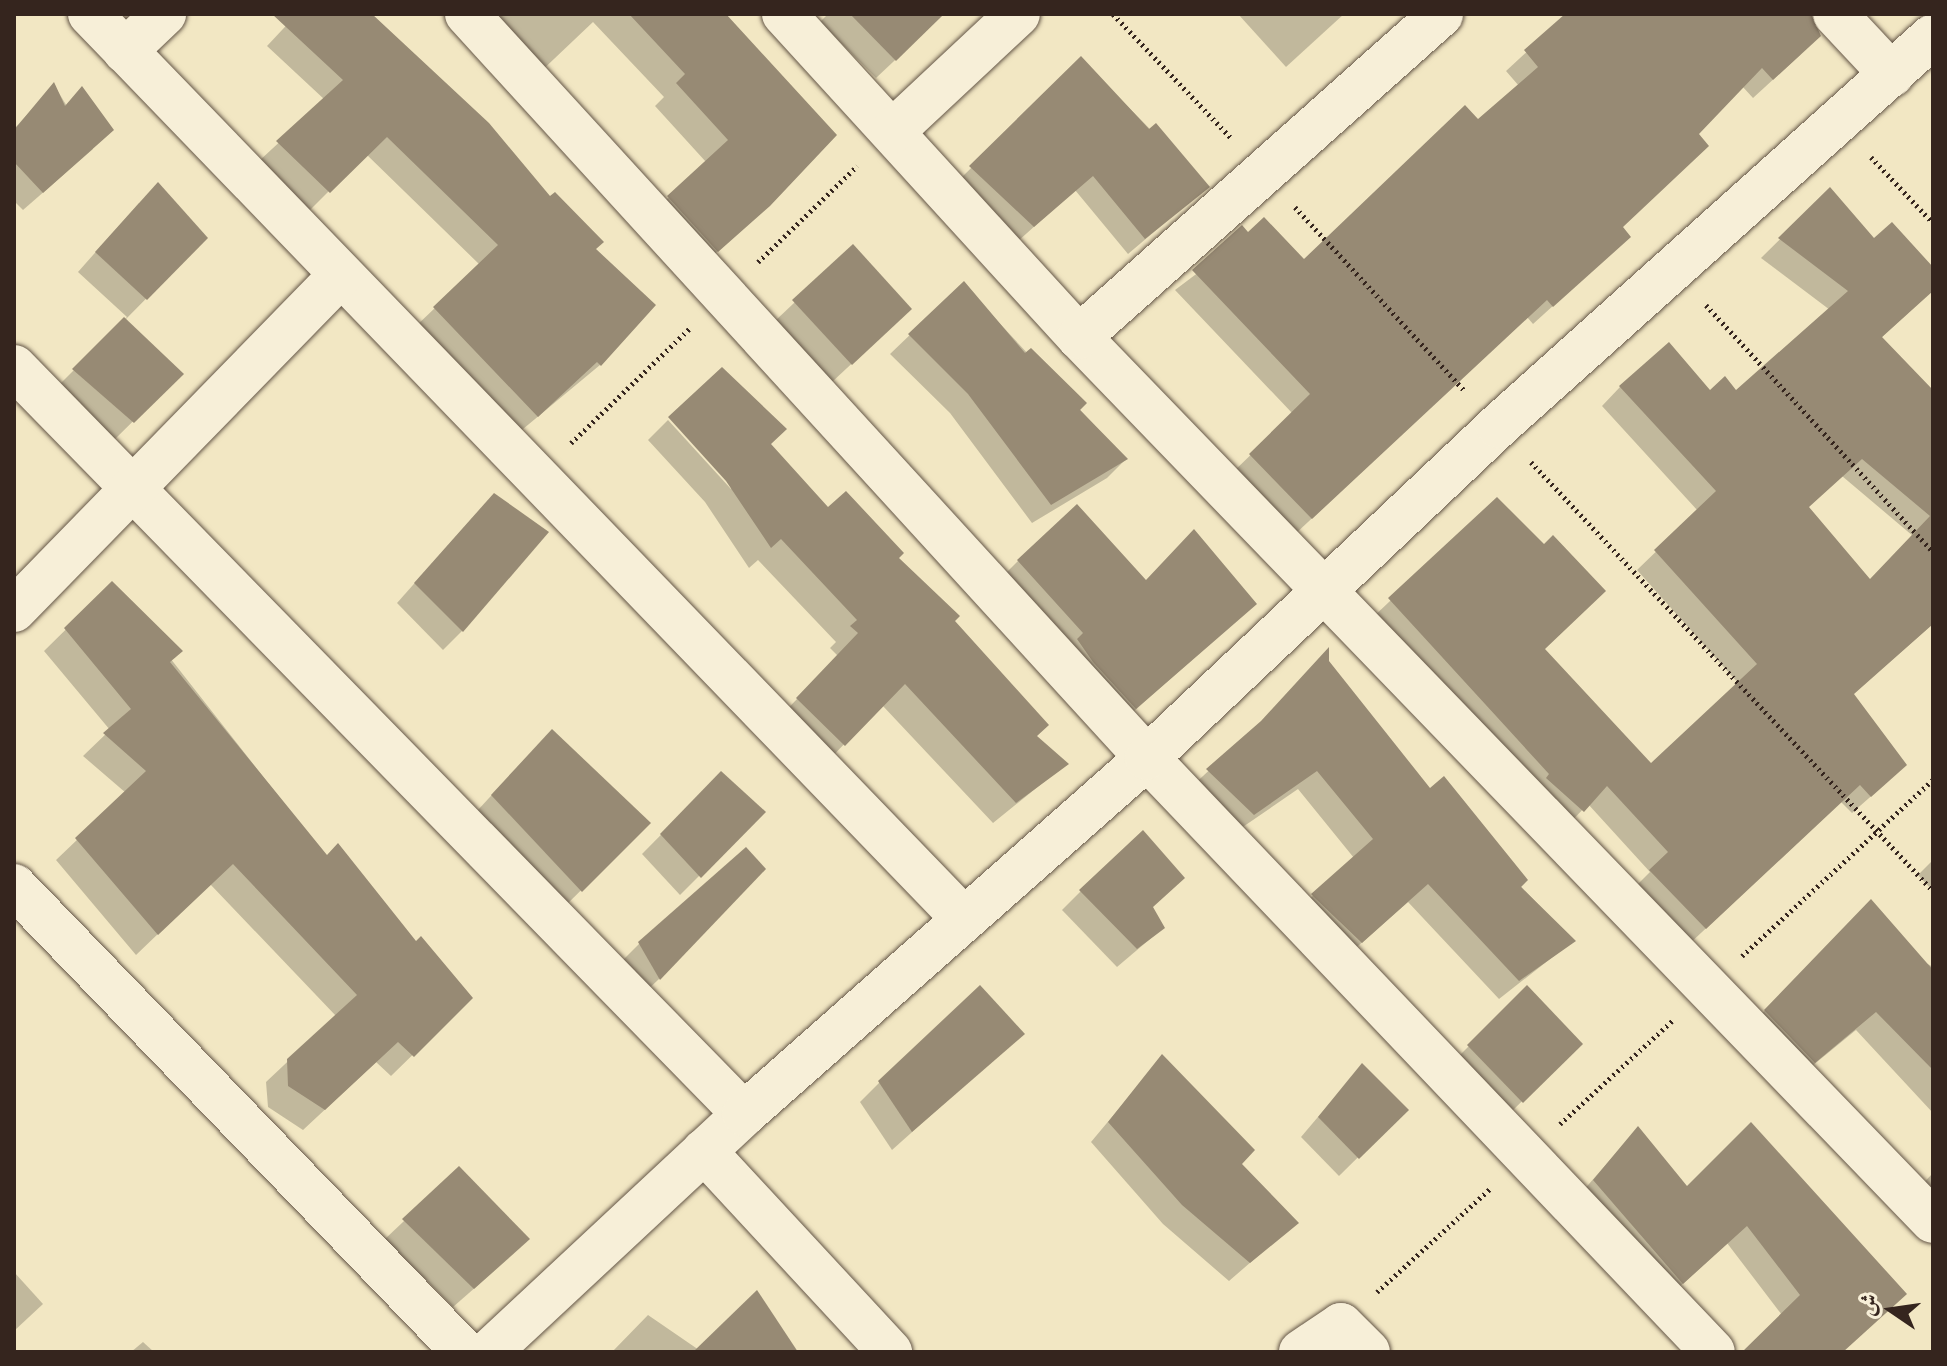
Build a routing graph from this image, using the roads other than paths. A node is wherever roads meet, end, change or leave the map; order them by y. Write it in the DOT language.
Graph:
graph roads {
  1 [pos="90,14"];
  2 [pos="164,14"];
  3 [pos="467,14"];
  4 [pos="784,14"];
  5 [pos="1018,14"];
  6 [pos="1441,14"];
  7 [pos="1835,14"];
  8 [pos="1933,36"];
  9 [pos="125,51"];
  10 [pos="1892,75"];
  11 [pos="893,131"];
  12 [pos="339,277"];
  13 [pos="1079,337"];
  14 [pos="14,367"];
  15 [pos="134,492"];
  16 [pos="1327,588"];
  17 [pos="14,610"];
  18 [pos="1147,758"];
  19 [pos="14,886"];
  20 [pos="963,918"];
  21 [pos="744,1114"];
  22 [pos="704,1151"];
  23 [pos="1933,1221"];
  24 [pos="464,1352"];
  25 [pos="489,1352"];
  26 [pos="890,1352"];
  27 [pos="1301,1352"];
  28 [pos="1368,1352"];
  29 [pos="1713,1352"];
  1 -- 9 [label="street"];
  2 -- 9 [label="street"];
  3 -- 18 [label="street"];
  4 -- 11 [label="street"];
  5 -- 11 [label="street"];
  6 -- 13 [label="street"];
  7 -- 10 [label="street"];
  8 -- 10 [label="street"];
  9 -- 12 [label="street"];
  10 -- 16 [label="street"];
  11 -- 13 [label="street"];
  12 -- 15 [label="street"];
  12 -- 20 [label="street"];
  13 -- 16 [label="street"];
  14 -- 15 [label="street"];
  15 -- 17 [label="street"];
  15 -- 21 [label="street"];
  16 -- 18 [label="street"];
  16 -- 23 [label="street"];
  18 -- 20 [label="street"];
  18 -- 29 [label="street"];
  19 -- 24 [label="street"];
  20 -- 21 [label="street"];
  21 -- 22 [label="street"];
  22 -- 25 [label="street"];
  22 -- 26 [label="street"];
  27 -- 28 [label="street"];
}
